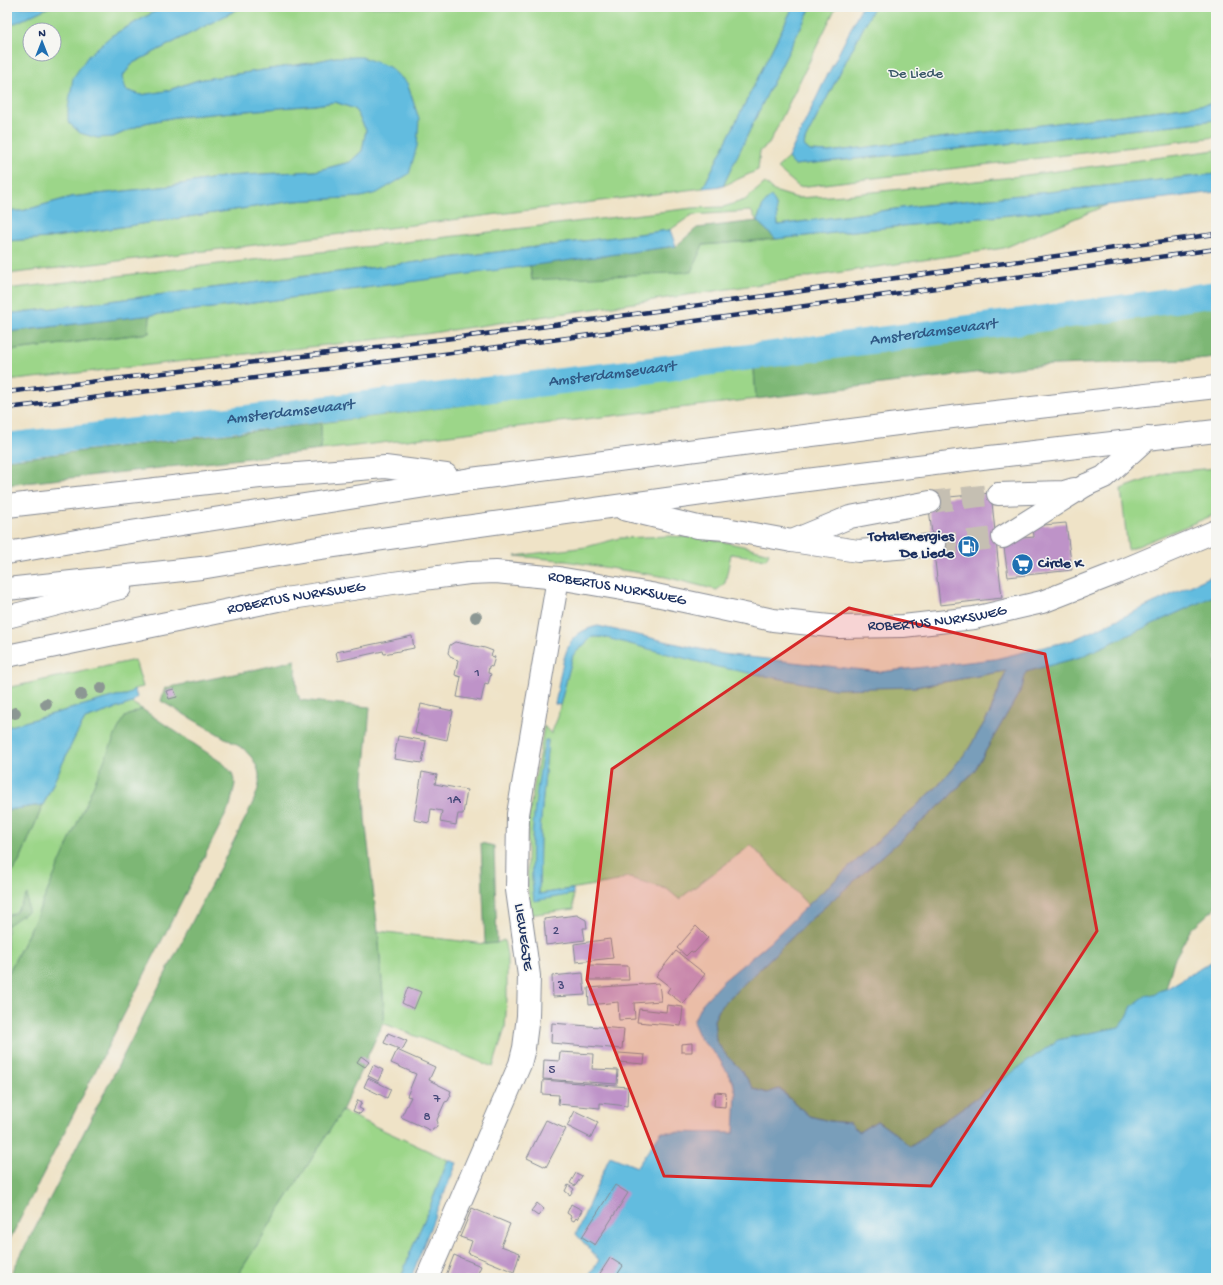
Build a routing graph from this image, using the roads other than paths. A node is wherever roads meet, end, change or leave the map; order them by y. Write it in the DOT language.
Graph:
graph roads {
  1 [pos="1216,387"];
  2 [pos="1216,431"];
  3 [pos="1147,438"];
  4 [pos="471,479"];
  5 [pos="1086,485"];
  6 [pos="998,494"];
  7 [pos="930,502"];
  8 [pos="7,506"];
  9 [pos="613,506"];
  10 [pos="1216,531"];
  11 [pos="1003,537"];
  12 [pos="792,542"];
  13 [pos="935,545"];
  14 [pos="7,553"];
  15 [pos="201,568"];
  16 [pos="558,578"];
  17 [pos="7,589"];
  18 [pos="7,617"];
  19 [pos="7,656"];
  20 [pos="427,1278"];
  1 -- 4 [label="main road"];
  2 -- 3 [label="main road"];
  3 -- 5 [label="main road"];
  3 -- 9 [label="main road"];
  4 -- 8 [label="main road"];
  4 -- 14 [label="main road"];
  5 -- 6 [label="main road"];
  5 -- 11 [label="main road"];
  7 -- 12 [label="main road"];
  9 -- 12 [label="main road"];
  9 -- 15 [label="main road"];
  10 -- 16 [label="main road, ROBERTUS NURKSWEG"];
  12 -- 13 [label="main road"];
  15 -- 17 [label="main road"];
  15 -- 18 [label="main road"];
  16 -- 19 [label="main road, ROBERTUS NURKSWEG"];
  16 -- 20 [label="main road, LIEWEGJE"];
}
